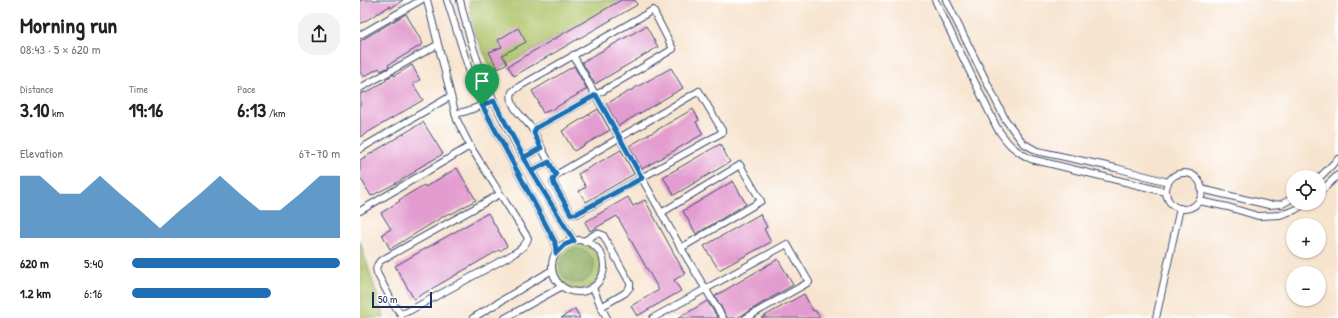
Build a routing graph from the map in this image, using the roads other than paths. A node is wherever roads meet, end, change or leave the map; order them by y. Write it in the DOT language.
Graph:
graph roads {
  1 [pos="421,0"];
  2 [pos="427,0"];
  3 [pos="447,0"];
  4 [pos="460,0"];
  5 [pos="935,0"];
  6 [pos="946,0"];
  7 [pos="360,34"];
  8 [pos="437,45"];
  9 [pos="573,56"];
  10 [pos="360,88"];
  11 [pos="596,95"];
  12 [pos="452,96"];
  13 [pos="494,101"];
  14 [pos="482,105"];
  15 [pos="455,114"];
  16 [pos="534,132"];
  17 [pos="620,138"];
  18 [pos="470,146"];
  19 [pos="541,148"];
  20 [pos="360,149"];
  21 [pos="523,158"];
  22 [pos="1338,159"];
  23 [pos="549,162"];
  24 [pos="531,171"];
  25 [pos="1326,171"];
  26 [pos="556,175"];
  27 [pos="1338,175"];
  28 [pos="642,178"];
  29 [pos="1168,182"];
  30 [pos="1326,186"];
  31 [pos="1201,189"];
  32 [pos="1166,192"];
  33 [pos="500,194"];
  34 [pos="1199,201"];
  35 [pos="1286,202"];
  36 [pos="1180,208"];
  37 [pos="1295,210"];
  38 [pos="360,211"];
  39 [pos="662,212"];
  40 [pos="574,241"];
  41 [pos="584,241"];
  42 [pos="681,248"];
  43 [pos="556,253"];
  44 [pos="552,270"];
  45 [pos="562,286"];
  46 [pos="593,287"];
  47 [pos="706,288"];
  48 [pos="601,307"];
  49 [pos="473,318"];
  50 [pos="505,318"];
  51 [pos="607,318"];
  52 [pos="653,318"];
  53 [pos="723,318"];
  54 [pos="746,318"];
  55 [pos="1156,318"];
  1 -- 7 [label="street"];
  2 -- 8 [label="street"];
  3 -- 14 [label="street"];
  4 -- 13 [label="street"];
  5 -- 32 [label="street"];
  6 -- 29 [label="street"];
  8 -- 10 [label="street"];
  8 -- 12 [label="street"];
  9 -- 11 [label="street"];
  9 -- 11 [label="street"];
  9 -- 16 [label="street"];
  11 -- 16 [label="street"];
  11 -- 17 [label="street"];
  12 -- 15 [label="street"];
  12 -- 20 [label="street"];
  13 -- 14 [label="street"];
  13 -- 21 [label="street"];
  14 -- 15 [label="street"];
  14 -- 43 [label="street"];
  15 -- 18 [label="street"];
  16 -- 19 [label="street"];
  17 -- 26 [label="street"];
  17 -- 28 [label="street"];
  17 -- 28 [label="street"];
  18 -- 33 [label="street"];
  18 -- 38 [label="street"];
  19 -- 21 [label="street"];
  19 -- 23 [label="street"];
  21 -- 24 [label="street"];
  22 -- 25 [label="street"];
  23 -- 24 [label="street"];
  23 -- 26 [label="street"];
  24 -- 40 [label="street"];
  26 -- 28 [label="street"];
  27 -- 30 [label="street"];
  28 -- 39 [label="street"];
  29 -- 31 [label="street"];
  29 -- 32 [label="street"];
  31 -- 34 [label="street"];
  31 -- 35 [label="street"];
  32 -- 36 [label="street"];
  33 -- 33 [label="street"];
  34 -- 36 [label="street"];
  34 -- 37 [label="street"];
  36 -- 55 [label="street"];
  39 -- 42 [label="street"];
  39 -- 42 [label="street"];
  40 -- 41 [label="street"];
  40 -- 43 [label="street"];
  41 -- 46 [label="street"];
  41 -- 48 [label="street"];
  42 -- 47 [label="street"];
  43 -- 44 [label="street"];
  44 -- 45 [label="street"];
  44 -- 49 [label="street"];
  45 -- 46 [label="street"];
  45 -- 50 [label="street"];
  46 -- 48 [label="street"];
  47 -- 52 [label="street"];
  47 -- 53 [label="street"];
  47 -- 54 [label="street"];
  48 -- 51 [label="street"];
}
